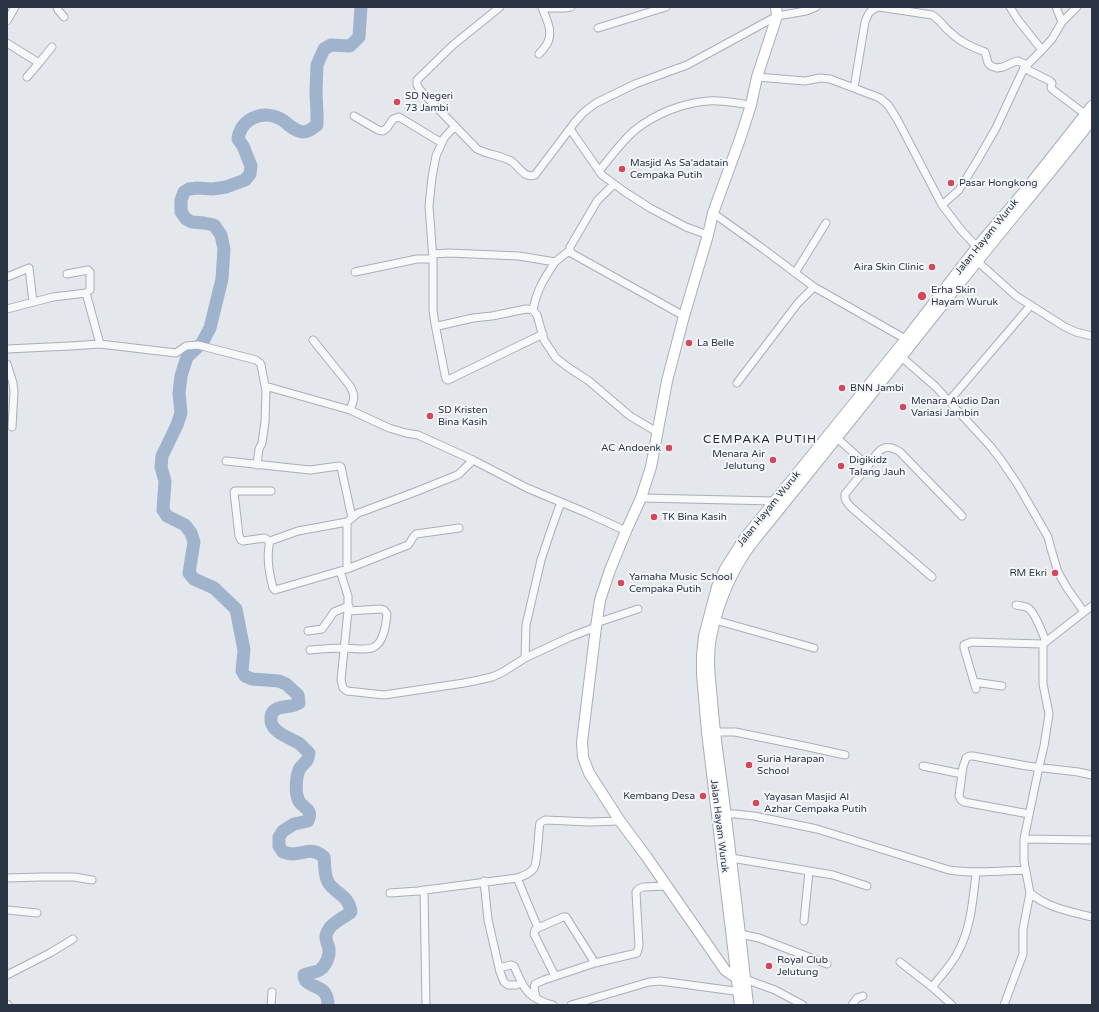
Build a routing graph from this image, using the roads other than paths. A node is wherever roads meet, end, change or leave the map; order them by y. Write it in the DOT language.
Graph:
graph roads {
  1 [pos="14,7"];
  2 [pos="57,7"];
  3 [pos="500,7"];
  4 [pos="571,7"];
  5 [pos="666,7"];
  6 [pos="816,7"];
  7 [pos="875,7"];
  8 [pos="1010,7"];
  9 [pos="1056,7"];
  10 [pos="1078,7"];
  11 [pos="542,8"];
  12 [pos="776,11"];
  13 [pos="64,17"];
  14 [pos="7,21"];
  15 [pos="1062,22"];
  16 [pos="598,28"];
  17 [pos="7,43"];
  18 [pos="52,47"];
  19 [pos="1042,50"];
  20 [pos="539,54"];
  21 [pos="39,63"];
  22 [pos="1025,67"];
  23 [pos="27,77"];
  24 [pos="757,77"];
  25 [pos="854,88"];
  26 [pos="750,104"];
  27 [pos="1090,113"];
  28 [pos="354,116"];
  29 [pos="455,126"];
  30 [pos="570,129"];
  31 [pos="442,143"];
  32 [pos="599,171"];
  33 [pos="614,184"];
  34 [pos="942,205"];
  35 [pos="713,213"];
  36 [pos="826,223"];
  37 [pos="708,235"];
  38 [pos="977,247"];
  39 [pos="570,250"];
  40 [pos="433,257"];
  41 [pos="977,261"];
  42 [pos="555,262"];
  43 [pos="355,272"];
  44 [pos="795,273"];
  45 [pos="67,274"];
  46 [pos="7,276"];
  47 [pos="814,287"];
  48 [pos="86,293"];
  49 [pos="33,302"];
  50 [pos="1030,305"];
  51 [pos="7,309"];
  52 [pos="533,310"];
  53 [pos="684,316"];
  54 [pos="435,324"];
  55 [pos="542,334"];
  56 [pos="1092,336"];
  57 [pos="312,340"];
  58 [pos="909,341"];
  59 [pos="100,344"];
  60 [pos="7,349"];
  61 [pos="899,354"];
  62 [pos="7,364"];
  63 [pos="737,383"];
  64 [pos="265,386"];
  65 [pos="949,401"];
  66 [pos="10,406"];
  67 [pos="350,410"];
  68 [pos="12,427"];
  69 [pos="657,432"];
  70 [pos="837,438"];
  71 [pos="473,460"];
  72 [pos="226,461"];
  73 [pos="257,465"];
  74 [pos="868,466"];
  75 [pos="271,491"];
  76 [pos="641,498"];
  77 [pos="774,501"];
  78 [pos="561,502"];
  79 [pos="962,516"];
  80 [pos="349,520"];
  81 [pos="459,528"];
  82 [pos="626,530"];
  83 [pos="270,541"];
  84 [pos="344,570"];
  85 [pos="932,577"];
  86 [pos="1016,605"];
  87 [pos="1092,606"];
  88 [pos="348,609"];
  89 [pos="638,609"];
  90 [pos="1084,612"];
  91 [pos="715,620"];
  92 [pos="596,625"];
  93 [pos="308,630"];
  94 [pos="1045,643"];
  95 [pos="345,648"];
  96 [pos="814,648"];
  97 [pos="310,650"];
  98 [pos="525,658"];
  99 [pos="1002,686"];
  100 [pos="715,732"];
  101 [pos="846,755"];
  102 [pos="922,766"];
  103 [pos="1039,767"];
  104 [pos="962,774"];
  105 [pos="1092,775"];
  106 [pos="721,814"];
  107 [pos="1029,814"];
  108 [pos="620,821"];
  109 [pos="1024,839"];
  110 [pos="1092,840"];
  111 [pos="731,858"];
  112 [pos="1026,870"];
  113 [pos="809,871"];
  114 [pos="976,873"];
  115 [pos="7,878"];
  116 [pos="517,878"];
  117 [pos="92,880"];
  118 [pos="484,882"];
  119 [pos="667,886"];
  120 [pos="867,886"];
  121 [pos="424,890"];
  122 [pos="390,893"];
  123 [pos="1030,893"];
  124 [pos="7,910"];
  125 [pos="37,913"];
  126 [pos="1092,918"];
  127 [pos="804,921"];
  128 [pos="538,928"];
  129 [pos="740,934"];
  130 [pos="73,939"];
  131 [pos="900,962"];
  132 [pos="595,963"];
  133 [pos="827,964"];
  134 [pos="499,968"];
  135 [pos="7,975"];
  136 [pos="556,976"];
  137 [pos="741,979"];
  138 [pos="522,983"];
  139 [pos="932,987"];
  140 [pos="272,992"];
  141 [pos="743,992"];
  142 [pos="863,996"];
  143 [pos="537,999"];
  144 [pos="271,1005"];
  145 [pos="426,1005"];
  146 [pos="553,1005"];
  147 [pos="571,1005"];
  148 [pos="740,1005"];
  149 [pos="748,1005"];
  150 [pos="803,1005"];
  151 [pos="852,1005"];
  152 [pos="952,1005"];
  153 [pos="1004,1005"];
  1 -- 14 [label="street"];
  2 -- 13 [label="street"];
  3 -- 29 [label="street"];
  4 -- 11 [label="street"];
  5 -- 16 [label="street"];
  6 -- 12 [label="street"];
  7 -- 22 [label="street"];
  7 -- 25 [label="street"];
  8 -- 19 [label="street"];
  9 -- 15 [label="street"];
  10 -- 15 [label="street"];
  11 -- 20 [label="street"];
  12 -- 24 [label="main road"];
  12 -- 30 [label="street"];
  15 -- 19 [label="street"];
  17 -- 21 [label="street"];
  18 -- 21 [label="street"];
  19 -- 22 [label="street"];
  21 -- 23 [label="street"];
  22 -- 27 [label="street"];
  22 -- 34 [label="street"];
  24 -- 25 [label="street"];
  24 -- 26 [label="main road"];
  25 -- 34 [label="street"];
  26 -- 32 [label="street"];
  26 -- 35 [label="main road"];
  27 -- 38 [label="main road, Jalan Hayam Wuruk"];
  27 -- 41 [label="main road, Jalan Hayam Wuruk"];
  28 -- 31 [label="street"];
  29 -- 30 [label="street"];
  29 -- 31 [label="street"];
  30 -- 32 [label="street"];
  31 -- 40 [label="street"];
  32 -- 33 [label="street"];
  33 -- 37 [label="street"];
  33 -- 39 [label="street"];
  34 -- 38 [label="street"];
  35 -- 37 [label="main road"];
  35 -- 44 [label="street"];
  36 -- 44 [label="street"];
  37 -- 53 [label="main road"];
  38 -- 58 [label="main road, Jalan Hayam Wuruk"];
  39 -- 42 [label="street"];
  39 -- 53 [label="street"];
  40 -- 42 [label="street"];
  40 -- 43 [label="street"];
  40 -- 54 [label="street"];
  41 -- 50 [label="street"];
  41 -- 58 [label="main road, Jalan Hayam Wuruk"];
  42 -- 52 [label="street"];
  44 -- 47 [label="street"];
  45 -- 48 [label="street"];
  46 -- 49 [label="street"];
  47 -- 58 [label="street"];
  47 -- 63 [label="street"];
  48 -- 49 [label="street"];
  48 -- 59 [label="street"];
  49 -- 51 [label="street"];
  50 -- 56 [label="street"];
  50 -- 65 [label="street"];
  52 -- 54 [label="street"];
  52 -- 55 [label="street"];
  53 -- 69 [label="main road"];
  54 -- 55 [label="street"];
  55 -- 69 [label="street"];
  57 -- 67 [label="street"];
  58 -- 61 [label="main road, Jalan Hayam Wuruk"];
  59 -- 60 [label="street"];
  59 -- 64 [label="street"];
  61 -- 65 [label="street"];
  61 -- 70 [label="main road, Jalan Hayam Wuruk"];
  61 -- 77 [label="main road, Jalan Hayam Wuruk"];
  62 -- 66 [label="street"];
  64 -- 67 [label="street"];
  64 -- 73 [label="street"];
  65 -- 90 [label="street"];
  66 -- 68 [label="street"];
  67 -- 71 [label="street"];
  69 -- 76 [label="main road"];
  70 -- 74 [label="street"];
  70 -- 91 [label="main road, Jalan Hayam Wuruk"];
  71 -- 78 [label="street"];
  71 -- 80 [label="street"];
  72 -- 73 [label="street"];
  73 -- 80 [label="street"];
  74 -- 79 [label="street"];
  74 -- 85 [label="street"];
  75 -- 83 [label="street"];
  76 -- 77 [label="street"];
  76 -- 82 [label="main road"];
  77 -- 106 [label="main road, Jalan Hayam Wuruk"];
  78 -- 82 [label="street"];
  78 -- 98 [label="street"];
  80 -- 83 [label="street"];
  80 -- 84 [label="street"];
  81 -- 84 [label="street"];
  82 -- 92 [label="main road"];
  83 -- 84 [label="street"];
  84 -- 88 [label="street"];
  86 -- 94 [label="street"];
  87 -- 90 [label="street"];
  88 -- 93 [label="street"];
  88 -- 95 [label="street"];
  88 -- 95 [label="street"];
  89 -- 92 [label="street"];
  90 -- 94 [label="street"];
  91 -- 96 [label="street"];
  91 -- 100 [label="main road, Jalan Hayam Wuruk"];
  92 -- 98 [label="street"];
  92 -- 108 [label="main road"];
  94 -- 99 [label="street"];
  94 -- 103 [label="street"];
  95 -- 97 [label="street"];
  95 -- 98 [label="street"];
  100 -- 101 [label="street"];
  100 -- 106 [label="main road, Jalan Hayam Wuruk"];
  102 -- 104 [label="street"];
  103 -- 104 [label="street"];
  103 -- 105 [label="street"];
  103 -- 107 [label="street"];
  104 -- 107 [label="street"];
  106 -- 111 [label="main road, Jalan Hayam Wuruk"];
  106 -- 114 [label="street"];
  106 -- 137 [label="main road, Jalan Hayam Wuruk"];
  107 -- 109 [label="street"];
  108 -- 116 [label="street"];
  108 -- 119 [label="main road"];
  109 -- 110 [label="street"];
  109 -- 112 [label="street"];
  111 -- 113 [label="street"];
  111 -- 129 [label="main road, Jalan Hayam Wuruk"];
  112 -- 114 [label="street"];
  112 -- 123 [label="street"];
  113 -- 120 [label="street"];
  113 -- 127 [label="street"];
  114 -- 139 [label="street"];
  115 -- 117 [label="street"];
  116 -- 118 [label="street"];
  116 -- 128 [label="street"];
  118 -- 121 [label="street"];
  118 -- 134 [label="street"];
  119 -- 132 [label="street"];
  119 -- 137 [label="main road"];
  121 -- 122 [label="street"];
  121 -- 145 [label="street"];
  123 -- 126 [label="street"];
  123 -- 153 [label="street"];
  124 -- 125 [label="street"];
  128 -- 132 [label="street"];
  128 -- 136 [label="street"];
  129 -- 133 [label="street"];
  129 -- 137 [label="main road, Jalan Hayam Wuruk"];
  130 -- 135 [label="street"];
  131 -- 139 [label="street"];
  132 -- 136 [label="street"];
  134 -- 138 [label="street"];
  134 -- 138 [label="street"];
  136 -- 143 [label="street"];
  137 -- 141 [label="main road, Jalan Hayam Wuruk"];
  137 -- 150 [label="street"];
  138 -- 143 [label="street"];
  139 -- 152 [label="street"];
  140 -- 144 [label="street"];
  141 -- 147 [label="street"];
  141 -- 148 [label="main road, Jalan Hayam Wuruk"];
  141 -- 149 [label="main road, Jalan Hayam Wuruk"];
  142 -- 151 [label="street"];
  143 -- 146 [label="street"];
}
